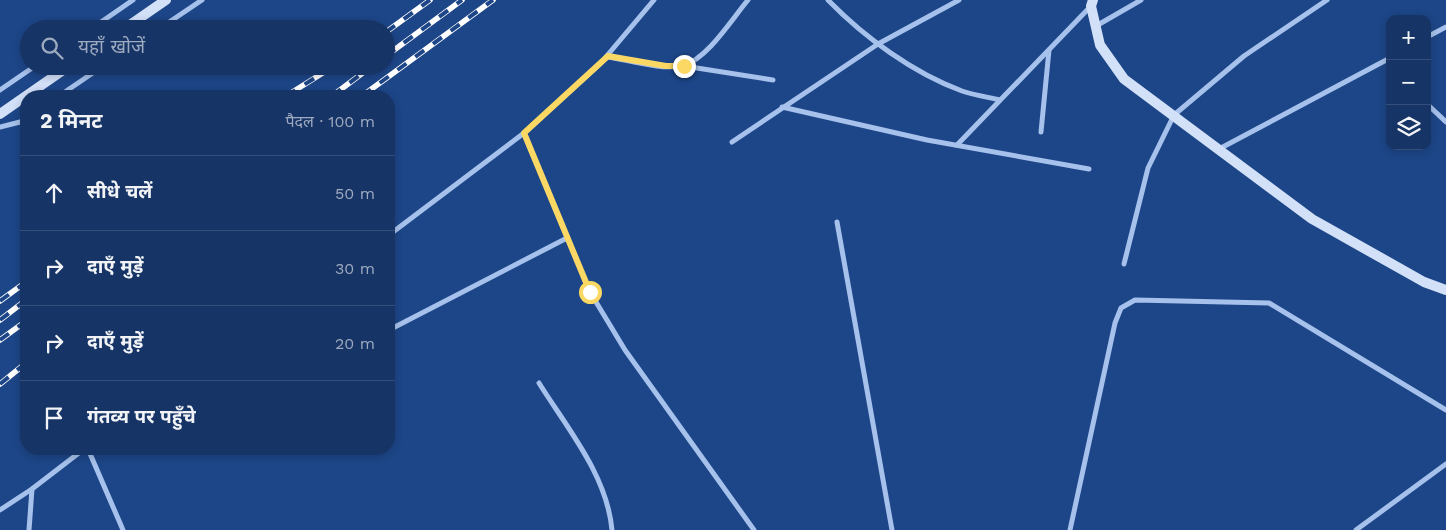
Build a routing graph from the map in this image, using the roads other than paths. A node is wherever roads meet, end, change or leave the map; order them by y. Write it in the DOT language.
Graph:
graph roads {
  1 [pos="132,0"];
  2 [pos="166,0"];
  3 [pos="202,0"];
  4 [pos="654,0"];
  5 [pos="748,0"];
  6 [pos="828,0"];
  7 [pos="958,0"];
  8 [pos="1141,0"];
  9 [pos="1327,0"];
  10 [pos="1092,3"];
  11 [pos="103,20"];
  12 [pos="137,20"];
  13 [pos="172,20"];
  14 [pos="1095,26"];
  15 [pos="1446,27"];
  16 [pos="1431,35"];
  17 [pos="878,44"];
  18 [pos="1049,50"];
  19 [pos="608,56"];
  20 [pos="1386,60"];
  21 [pos="684,66"];
  22 [pos="22,75"];
  23 [pos="56,75"];
  24 [pos="90,75"];
  25 [pos="773,80"];
  26 [pos="0,90"];
  27 [pos="35,90"];
  28 [pos="68,90"];
  29 [pos="20,100"];
  30 [pos="1000,100"];
  31 [pos="1428,105"];
  32 [pos="782,107"];
  33 [pos="0,114"];
  34 [pos="1174,115"];
  35 [pos="20,120"];
  36 [pos="1446,122"];
  37 [pos="0,127"];
  38 [pos="1041,132"];
  39 [pos="524,133"];
  40 [pos="732,142"];
  41 [pos="956,145"];
  42 [pos="1219,149"];
  43 [pos="1089,169"];
  44 [pos="837,222"];
  45 [pos="395,231"];
  46 [pos="567,238"];
  47 [pos="1124,264"];
  48 [pos="1446,290"];
  49 [pos="395,327"];
  50 [pos="539,384"];
  51 [pos="1446,410"];
  52 [pos="76,455"];
  53 [pos="91,455"];
  54 [pos="1446,464"];
  55 [pos="32,489"];
  56 [pos="0,510"];
  57 [pos="29,530"];
  58 [pos="123,530"];
  59 [pos="612,530"];
  60 [pos="754,530"];
  61 [pos="892,530"];
  62 [pos="1070,530"];
  63 [pos="1356,530"];
  1 -- 11 [label="street"];
  2 -- 12 [label="main road"];
  3 -- 13 [label="street"];
  4 -- 19 [label="street"];
  5 -- 21 [label="street"];
  6 -- 17 [label="street"];
  7 -- 17 [label="street"];
  8 -- 14 [label="street"];
  9 -- 34 [label="street"];
  10 -- 14 [label="main road"];
  10 -- 18 [label="street"];
  14 -- 34 [label="main road"];
  15 -- 16 [label="street"];
  17 -- 30 [label="street"];
  17 -- 32 [label="street"];
  18 -- 30 [label="street"];
  18 -- 38 [label="street"];
  19 -- 21 [label="street"];
  19 -- 39 [label="street"];
  20 -- 42 [label="street"];
  21 -- 25 [label="street"];
  22 -- 26 [label="street"];
  23 -- 27 [label="main road"];
  24 -- 28 [label="street"];
  29 -- 33 [label="main road"];
  30 -- 41 [label="street"];
  31 -- 36 [label="street"];
  32 -- 40 [label="street"];
  32 -- 41 [label="street"];
  34 -- 42 [label="main road"];
  34 -- 47 [label="street"];
  35 -- 37 [label="street"];
  39 -- 45 [label="street"];
  39 -- 46 [label="street"];
  41 -- 43 [label="street"];
  42 -- 48 [label="main road"];
  44 -- 61 [label="street"];
  46 -- 49 [label="street"];
  46 -- 60 [label="street"];
  50 -- 59 [label="street"];
  51 -- 62 [label="street"];
  52 -- 55 [label="street"];
  53 -- 58 [label="street"];
  54 -- 63 [label="street"];
  55 -- 56 [label="street"];
  55 -- 57 [label="street"];
}
